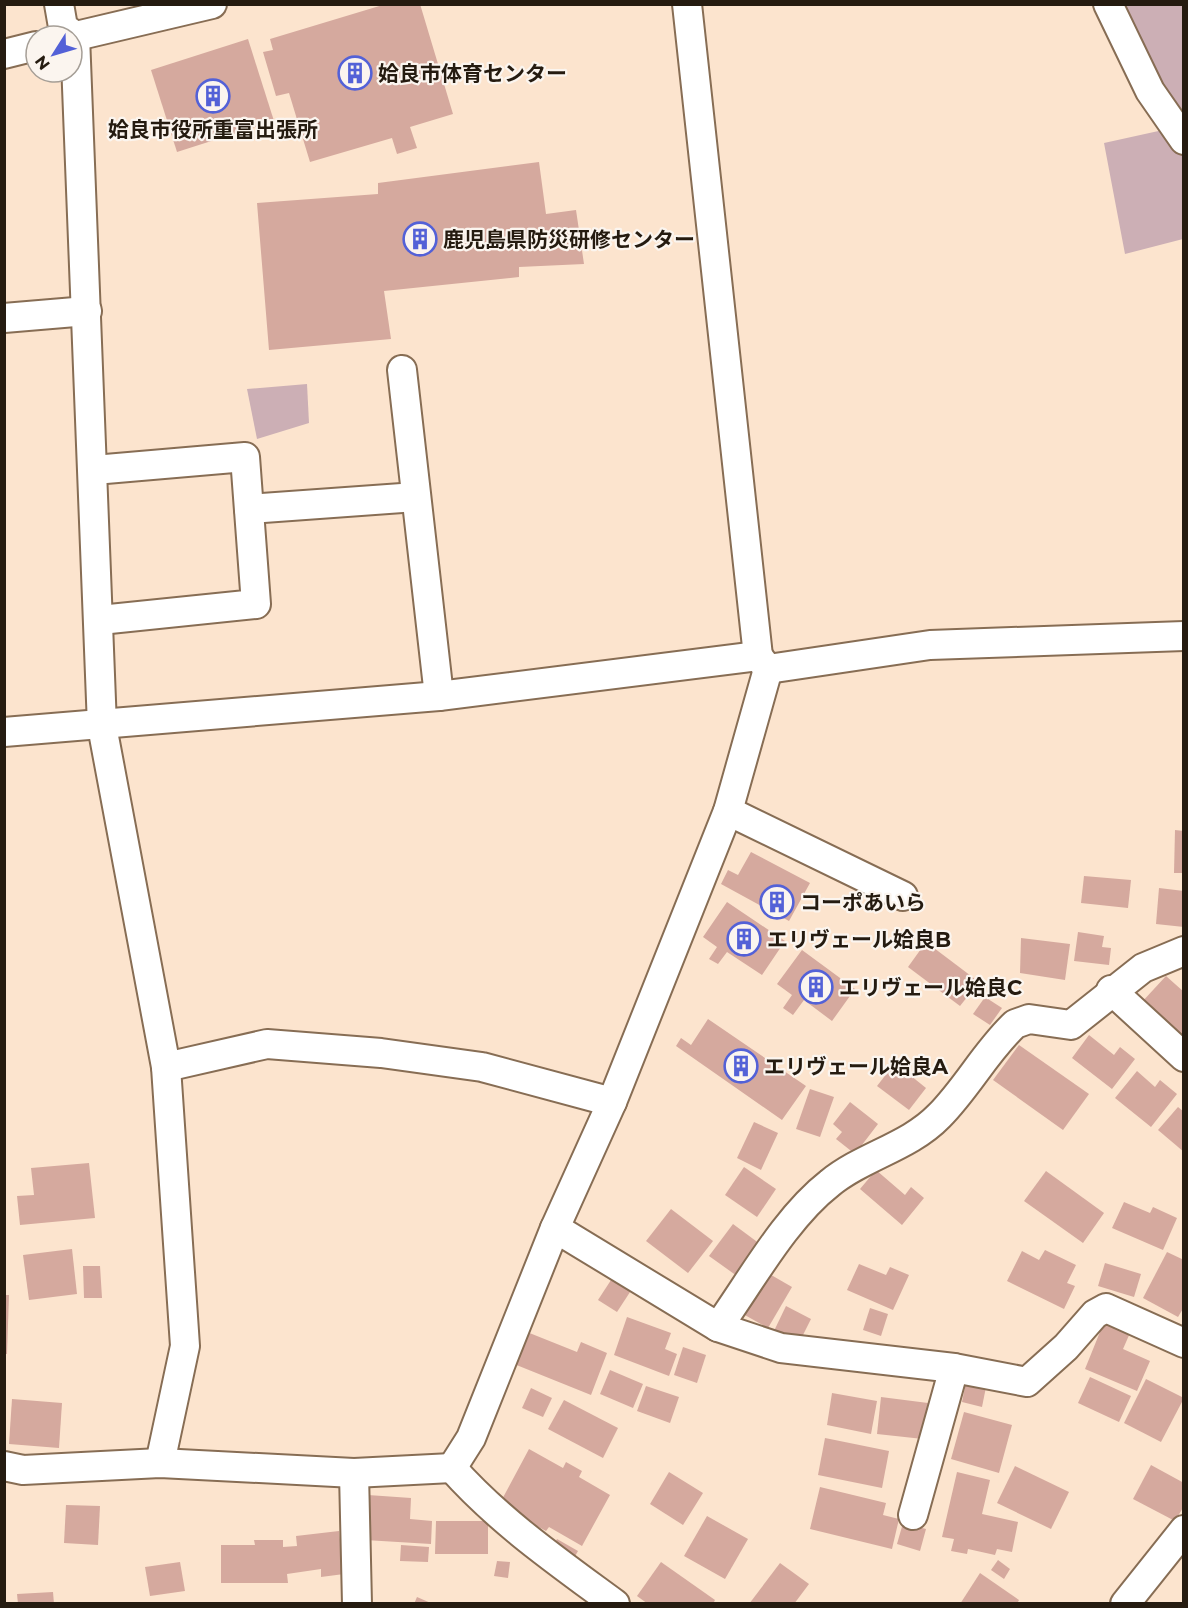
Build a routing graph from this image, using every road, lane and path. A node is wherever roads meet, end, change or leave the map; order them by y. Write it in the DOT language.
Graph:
graph roads {
  1 [pos="59,4"];
  2 [pos="212,4"];
  3 [pos="687,4"];
  4 [pos="1108,4"];
  5 [pos="62,24"];
  6 [pos="84,34"];
  7 [pos="24,49"];
  8 [pos="4,54"];
  9 [pos="75,84"];
  10 [pos="1184,140"];
  11 [pos="87,311"];
  12 [pos="4,318"];
  13 [pos="402,370"];
  14 [pos="94,470"];
  15 [pos="416,497"];
  16 [pos="249,509"];
  17 [pos="100,620"];
  18 [pos="1184,636"];
  19 [pos="763,663"];
  20 [pos="439,696"];
  21 [pos="102,726"];
  22 [pos="4,732"];
  23 [pos="728,812"];
  24 [pos="903,896"];
  25 [pos="1184,951"];
  26 [pos="1111,990"];
  27 [pos="1184,1057"];
  28 [pos="166,1067"];
  29 [pos="612,1102"];
  30 [pos="555,1228"];
  31 [pos="718,1328"];
  32 [pos="1184,1343"];
  33 [pos="954,1368"];
  34 [pos="160,1463"];
  35 [pos="452,1468"];
  36 [pos="354,1473"];
  37 [pos="11,1474"];
  38 [pos="913,1515"];
  39 [pos="1184,1530"];
  40 [pos="357,1604"];
  41 [pos="615,1604"];
  42 [pos="1125,1604"];
  1 -- 5 [label="street"];
  2 -- 6 [label="street"];
  3 -- 19 [label="street"];
  4 -- 10 [label="street"];
  7 -- 8 [label="street"];
  9 -- 11 [label="street"];
  11 -- 12 [label="street"];
  11 -- 14 [label="street"];
  13 -- 15 [label="street"];
  14 -- 16 [label="street"];
  14 -- 17 [label="street"];
  15 -- 16 [label="street"];
  15 -- 20 [label="street"];
  16 -- 17 [label="street"];
  17 -- 21 [label="street"];
  18 -- 19 [label="street"];
  19 -- 20 [label="street"];
  19 -- 23 [label="street"];
  20 -- 21 [label="street"];
  21 -- 22 [label="street"];
  21 -- 28 [label="street"];
  23 -- 24 [label="street"];
  23 -- 29 [label="street"];
  25 -- 26 [label="street"];
  26 -- 27 [label="street"];
  26 -- 31 [label="street"];
  28 -- 29 [label="street"];
  28 -- 34 [label="street"];
  29 -- 30 [label="street"];
  30 -- 31 [label="street"];
  30 -- 35 [label="street"];
  31 -- 33 [label="street"];
  32 -- 33 [label="street"];
  33 -- 38 [label="street"];
  34 -- 36 [label="street"];
  34 -- 37 [label="street"];
  35 -- 36 [label="street"];
  35 -- 41 [label="street"];
  36 -- 40 [label="street"];
  39 -- 42 [label="street"];
}
